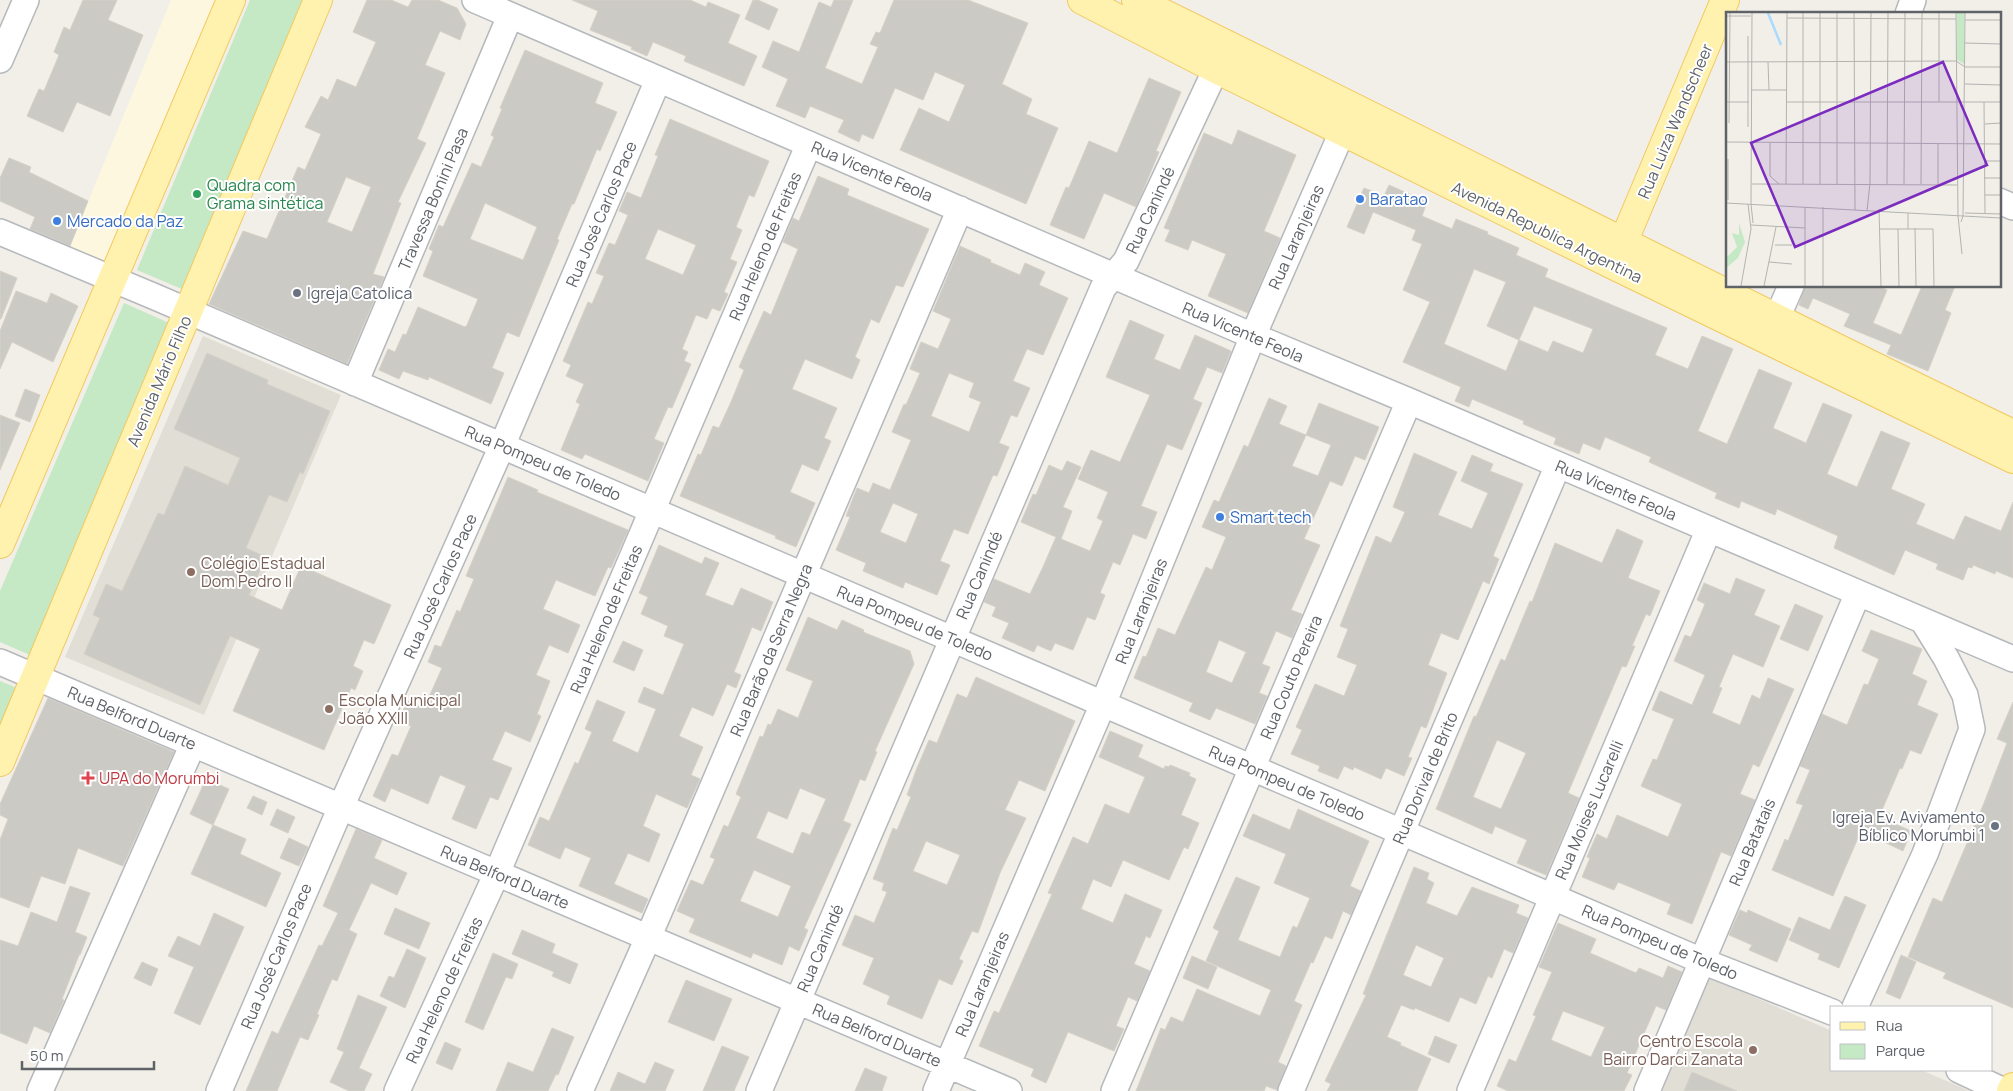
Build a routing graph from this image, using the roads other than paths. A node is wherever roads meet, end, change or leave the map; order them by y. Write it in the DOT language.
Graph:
graph roads {
  1 [pos="26,0"];
  2 [pos="231,0"];
  3 [pos="318,0"];
  4 [pos="475,0"];
  5 [pos="1082,0"];
  6 [pos="1725,0"];
  7 [pos="1913,0"];
  8 [pos="1130,7"];
  9 [pos="1909,12"];
  10 [pos="510,16"];
  11 [pos="2,51"];
  12 [pos="1243,52"];
  13 [pos="1216,69"];
  14 [pos="658,80"];
  15 [pos="1340,100"];
  16 [pos="1343,130"];
  17 [pos="809,144"];
  18 [pos="2000,202"];
  19 [pos="2013,208"];
  20 [pos="960,209"];
  21 [pos="0,232"];
  22 [pos="1619,253"];
  23 [pos="1114,276"];
  24 [pos="114,279"];
  25 [pos="1790,288"];
  26 [pos="188,311"];
  27 [pos="1777,318"];
  28 [pos="1253,336"];
  29 [pos="355,383"];
  30 [pos="1409,401"];
  31 [pos="2013,434"];
  32 [pos="502,446"];
  33 [pos="2013,459"];
  34 [pos="1558,464"];
  35 [pos="652,510"];
  36 [pos="1709,529"];
  37 [pos="0,544"];
  38 [pos="803,575"];
  39 [pos="1858,593"];
  40 [pos="1922,620"];
  41 [pos="951,639"];
  42 [pos="2013,659"];
  43 [pos="0,662"];
  44 [pos="35,677"];
  45 [pos="1103,704"];
  46 [pos="193,744"];
  47 [pos="0,762"];
  48 [pos="1252,768"];
  49 [pos="340,807"];
  50 [pos="1402,832"];
  51 [pos="497,873"];
  52 [pos="1552,897"];
  53 [pos="648,938"];
  54 [pos="1702,961"];
  55 [pos="797,1001"];
  56 [pos="1855,1006"];
  57 [pos="1830,1011"];
  58 [pos="948,1065"];
  59 [pos="1961,1071"];
  60 [pos="2013,1087"];
  61 [pos="40,1091"];
  62 [pos="219,1091"];
  63 [pos="397,1091"];
  64 [pos="580,1091"];
  65 [pos="759,1091"];
  66 [pos="936,1091"];
  67 [pos="1009,1091"];
  68 [pos="1114,1091"];
  69 [pos="1291,1091"];
  70 [pos="1470,1091"];
  71 [pos="1647,1091"];
  72 [pos="2004,1091"];
  73 [pos="2011,1091"];
  1 -- 11 [label="street"];
  2 -- 24 [label="main road"];
  3 -- 26 [label="main road, Avenida Mário Filho"];
  4 -- 10 [label="street, Rua Vicente Feola"];
  5 -- 8 [label="main road, Avenida Republica Argentina"];
  6 -- 22 [label="main road, Rua Luiza Wandscheer"];
  7 -- 9 [label="street"];
  8 -- 12 [label="main road, Avenida Republica Argentina"];
  8 -- 13 [label="main road, Avenida Republica Argentina"];
  10 -- 14 [label="street, Rua Vicente Feola"];
  10 -- 29 [label="street, Travessa Bonini Pasa"];
  12 -- 13 [label="street"];
  12 -- 15 [label="main road, Avenida Republica Argentina"];
  13 -- 16 [label="main road, Avenida Republica Argentina"];
  13 -- 23 [label="street, Rua Canindé"];
  14 -- 17 [label="street, Rua Vicente Feola"];
  14 -- 32 [label="street, Rua José Carlos Pace"];
  15 -- 16 [label="street"];
  15 -- 22 [label="main road, Avenida Republica Argentina"];
  16 -- 22 [label="main road, Avenida Republica Argentina"];
  16 -- 28 [label="street, Rua Laranjeiras"];
  17 -- 20 [label="street, Rua Vicente Feola"];
  17 -- 35 [label="street, Rua Heleno de Freitas"];
  18 -- 19 [label="street"];
  20 -- 23 [label="street, Rua Vicente Feola"];
  20 -- 38 [label="street, Rua Barão da Serra Negra"];
  21 -- 24 [label="street, Rua Pompeu de Toledo"];
  22 -- 27 [label="main road, Avenida Republica Argentina"];
  22 -- 33 [label="main road, Avenida Republica Argentina"];
  23 -- 28 [label="street, Rua Vicente Feola"];
  23 -- 41 [label="street, Rua Canindé"];
  24 -- 26 [label="street, Rua Pompeu de Toledo"];
  24 -- 37 [label="main road"];
  25 -- 27 [label="street"];
  26 -- 29 [label="street, Rua Pompeu de Toledo"];
  26 -- 44 [label="main road, Avenida Mário Filho"];
  27 -- 31 [label="main road, Avenida Republica Argentina"];
  28 -- 30 [label="street, Rua Vicente Feola"];
  28 -- 45 [label="street, Rua Laranjeiras"];
  29 -- 32 [label="street, Rua Pompeu de Toledo"];
  30 -- 34 [label="street, Rua Vicente Feola"];
  30 -- 48 [label="street, Rua Couto Pereira"];
  32 -- 35 [label="street, Rua Pompeu de Toledo"];
  32 -- 49 [label="street, Rua José Carlos Pace"];
  34 -- 36 [label="street, Rua Vicente Feola"];
  34 -- 50 [label="street, Rua Dorival de Brito"];
  35 -- 38 [label="street, Rua Pompeu de Toledo"];
  35 -- 51 [label="street, Rua Heleno de Freitas"];
  36 -- 39 [label="street, Rua Vicente Feola"];
  36 -- 52 [label="street, Rua Moises Lucarelli"];
  38 -- 41 [label="street, Rua Pompeu de Toledo"];
  38 -- 53 [label="street, Rua Barão da Serra Negra"];
  39 -- 40 [label="street, Rua Vicente Feola"];
  39 -- 54 [label="street, Rua Batatais"];
  40 -- 42 [label="street, Rua Vicente Feola"];
  40 -- 56 [label="street"];
  41 -- 45 [label="street, Rua Pompeu de Toledo"];
  41 -- 55 [label="street, Rua Canindé"];
  43 -- 44 [label="street, Rua Belford Duarte"];
  44 -- 46 [label="street, Rua Belford Duarte"];
  44 -- 47 [label="main road, Avenida Mário Filho"];
  45 -- 48 [label="street, Rua Pompeu de Toledo"];
  45 -- 58 [label="street, Rua Laranjeiras"];
  46 -- 49 [label="street, Rua Belford Duarte"];
  46 -- 61 [label="street"];
  48 -- 50 [label="street, Rua Pompeu de Toledo"];
  48 -- 68 [label="street, Rua Couto Pereira"];
  49 -- 51 [label="street, Rua Belford Duarte"];
  49 -- 62 [label="street, Rua José Carlos Pace"];
  50 -- 52 [label="street, Rua Pompeu de Toledo"];
  50 -- 69 [label="street, Rua Dorival de Brito"];
  51 -- 53 [label="street, Rua Belford Duarte"];
  51 -- 63 [label="street, Rua Heleno de Freitas"];
  52 -- 54 [label="street, Rua Pompeu de Toledo"];
  52 -- 70 [label="street, Rua Moises Lucarelli"];
  53 -- 55 [label="street, Rua Belford Duarte"];
  53 -- 64 [label="street, Rua Barão da Serra Negra"];
  54 -- 57 [label="street, Rua Pompeu de Toledo"];
  54 -- 71 [label="street, Rua Batatais"];
  55 -- 58 [label="street, Rua Belford Duarte"];
  55 -- 65 [label="street, Rua Canindé"];
  58 -- 66 [label="street, Rua Laranjeiras"];
  58 -- 67 [label="street, Rua Belford Duarte"];
  59 -- 72 [label="street"];
  60 -- 73 [label="main road"];
}
